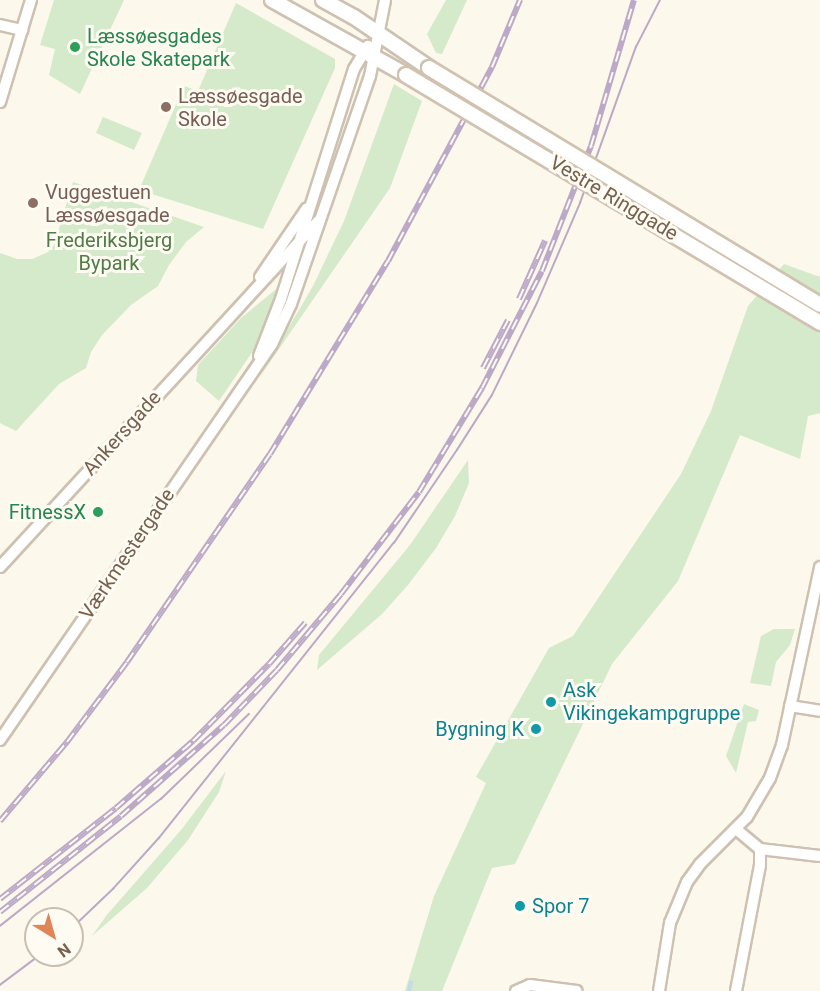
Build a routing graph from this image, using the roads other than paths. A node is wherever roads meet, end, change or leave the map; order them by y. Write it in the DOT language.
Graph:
graph roads {
  1 [pos="31,0"];
  2 [pos="272,0"];
  3 [pos="323,0"];
  4 [pos="385,0"];
  5 [pos="0,25"];
  6 [pos="22,30"];
  7 [pos="377,32"];
  8 [pos="369,54"];
  9 [pos="0,102"];
  10 [pos="314,198"];
  11 [pos="322,217"];
  12 [pos="300,240"];
  13 [pos="244,299"];
  14 [pos="820,305"];
  15 [pos="820,323"];
  16 [pos="254,368"];
  17 [pos="0,567"];
  18 [pos="820,567"];
  19 [pos="790,706"];
  20 [pos="820,711"];
  21 [pos="0,740"];
  22 [pos="736,829"];
  23 [pos="760,849"];
  24 [pos="820,856"];
  25 [pos="516,991"];
  26 [pos="577,991"];
  27 [pos="658,991"];
  28 [pos="736,991"];
  1 -- 6 [label="street"];
  2 -- 8 [label="main road, Vestre Ringgade"];
  3 -- 7 [label="main road, Vestre Ringgade"];
  4 -- 7 [label="street, Værkmestergade"];
  5 -- 6 [label="street"];
  6 -- 9 [label="street"];
  7 -- 8 [label="street, Værkmestergade"];
  7 -- 14 [label="main road, Vestre Ringgade, bridge"];
  8 -- 10 [label="street, Værkmestergade"];
  8 -- 11 [label="street, Værkmestergade"];
  8 -- 15 [label="main road, Vestre Ringgade, bridge"];
  10 -- 12 [label="street, Værkmestergade"];
  10 -- 13 [label="street, Ankersgade"];
  11 -- 12 [label="street, Ankersgade"];
  11 -- 16 [label="street, Værkmestergade"];
  12 -- 13 [label="street, Ankersgade"];
  12 -- 16 [label="street, Værkmestergade"];
  13 -- 17 [label="street, Ankersgade"];
  16 -- 21 [label="street, Værkmestergade"];
  18 -- 19 [label="street"];
  19 -- 20 [label="street"];
  19 -- 22 [label="street"];
  22 -- 23 [label="street"];
  22 -- 27 [label="street"];
  23 -- 24 [label="street"];
  23 -- 28 [label="street"];
  25 -- 26 [label="street"];
}
